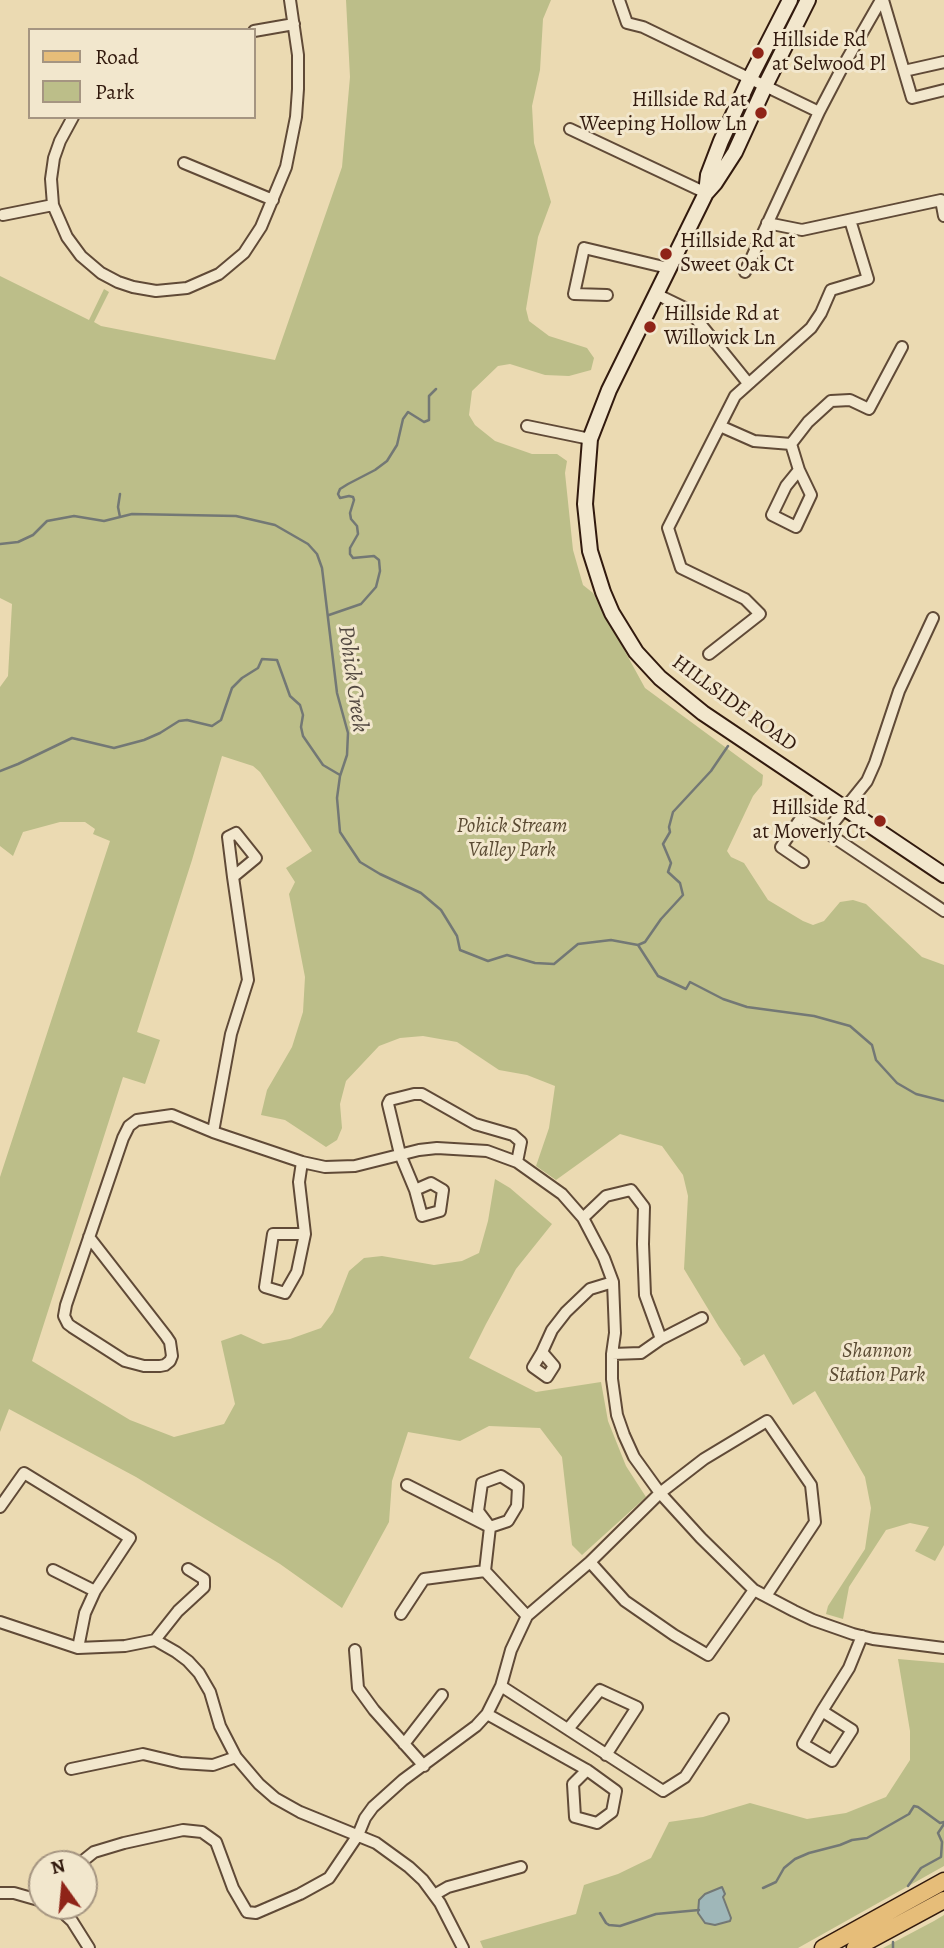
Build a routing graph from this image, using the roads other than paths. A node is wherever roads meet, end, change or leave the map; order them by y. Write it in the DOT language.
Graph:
graph roads {
  1 [pos="290,0"];
  2 [pos="619,0"];
  3 [pos="790,0"];
  4 [pos="808,0"];
  5 [pos="882,0"];
  6 [pos="294,24"];
  7 [pos="256,31"];
  8 [pos="944,62"];
  9 [pos="904,71"];
  10 [pos="750,78"];
  11 [pos="766,85"];
  12 [pos="944,90"];
  13 [pos="819,112"];
  14 [pos="72,119"];
  15 [pos="570,129"];
  16 [pos="184,163"];
  17 [pos="706,193"];
  18 [pos="273,201"];
  19 [pos="53,205"];
  20 [pos="4,215"];
  21 [pos="944,216"];
  22 [pos="850,220"];
  23 [pos="768,223"];
  24 [pos="668,268"];
  25 [pos="745,272"];
  26 [pos="656,294"];
  27 [pos="607,295"];
  28 [pos="902,347"];
  29 [pos="748,383"];
  30 [pos="527,426"];
  31 [pos="720,426"];
  32 [pos="590,439"];
  33 [pos="791,444"];
  34 [pos="799,470"];
  35 [pos="933,618"];
  36 [pos="709,654"];
  37 [pos="846,808"];
  38 [pos="826,832"];
  39 [pos="803,862"];
  40 [pos="944,875"];
  41 [pos="233,877"];
  42 [pos="944,911"];
  43 [pos="213,1132"];
  44 [pos="400,1154"];
  45 [pos="302,1162"];
  46 [pos="517,1162"];
  47 [pos="415,1191"];
  48 [pos="583,1218"];
  49 [pos="305,1234"];
  50 [pos="89,1237"];
  51 [pos="613,1282"];
  52 [pos="702,1318"];
  53 [pos="661,1339"];
  54 [pos="542,1352"];
  55 [pos="612,1354"];
  56 [pos="407,1485"];
  57 [pos="660,1493"];
  58 [pos="0,1507"];
  59 [pos="490,1527"];
  60 [pos="590,1563"];
  61 [pos="188,1569"];
  62 [pos="53,1570"];
  63 [pos="485,1571"];
  64 [pos="754,1590"];
  65 [pos="94,1591"];
  66 [pos="766,1596"];
  67 [pos="401,1614"];
  68 [pos="527,1616"];
  69 [pos="0,1622"];
  70 [pos="862,1636"];
  71 [pos="155,1640"];
  72 [pos="78,1648"];
  73 [pos="944,1648"];
  74 [pos="355,1650"];
  75 [pos="501,1686"];
  76 [pos="442,1695"];
  77 [pos="822,1711"];
  78 [pos="487,1714"];
  79 [pos="723,1720"];
  80 [pos="568,1729"];
  81 [pos="404,1744"];
  82 [pos="606,1755"];
  83 [pos="236,1757"];
  84 [pos="424,1766"];
  85 [pos="71,1769"];
  86 [pos="587,1770"];
  87 [pos="358,1835"];
  88 [pos="98,1851"];
  89 [pos="521,1867"];
  90 [pos="944,1881"];
  91 [pos="0,1893"];
  92 [pos="434,1895"];
  93 [pos="28,1897"];
  94 [pos="944,1900"];
  95 [pos="70,1920"];
  96 [pos="461,1946"];
  97 [pos="89,1948"];
  98 [pos="823,1948"];
  99 [pos="855,1948"];
  1 -- 6 [label="street"];
  2 -- 10 [label="street"];
  3 -- 10 [label="street, HILLSIDE ROAD"];
  4 -- 11 [label="street, HILLSIDE ROAD"];
  5 -- 9 [label="street"];
  5 -- 13 [label="street"];
  6 -- 7 [label="street"];
  6 -- 18 [label="street"];
  8 -- 9 [label="street"];
  9 -- 12 [label="street"];
  10 -- 11 [label="street"];
  10 -- 17 [label="street, HILLSIDE ROAD"];
  11 -- 13 [label="street"];
  11 -- 17 [label="street, HILLSIDE ROAD"];
  13 -- 23 [label="street"];
  14 -- 19 [label="street"];
  15 -- 17 [label="street"];
  16 -- 18 [label="street"];
  17 -- 24 [label="street, HILLSIDE ROAD"];
  18 -- 19 [label="street"];
  19 -- 20 [label="street"];
  21 -- 22 [label="street"];
  22 -- 23 [label="street"];
  22 -- 29 [label="street"];
  23 -- 25 [label="street"];
  24 -- 26 [label="street, HILLSIDE ROAD"];
  24 -- 27 [label="street"];
  26 -- 29 [label="street"];
  26 -- 32 [label="street, HILLSIDE ROAD"];
  28 -- 33 [label="street"];
  29 -- 31 [label="street"];
  30 -- 32 [label="street"];
  31 -- 33 [label="street"];
  31 -- 36 [label="street"];
  32 -- 37 [label="street, HILLSIDE ROAD"];
  33 -- 34 [label="street"];
  34 -- 34 [label="street"];
  35 -- 37 [label="street"];
  37 -- 38 [label="street"];
  37 -- 40 [label="street, HILLSIDE ROAD"];
  38 -- 39 [label="street"];
  38 -- 42 [label="street"];
  41 -- 43 [label="street"];
  43 -- 45 [label="street"];
  43 -- 50 [label="street"];
  44 -- 45 [label="street"];
  44 -- 46 [label="street"];
  44 -- 46 [label="street"];
  44 -- 47 [label="street"];
  45 -- 49 [label="street"];
  46 -- 48 [label="street"];
  48 -- 51 [label="street"];
  48 -- 53 [label="street"];
  49 -- 49 [label="street"];
  50 -- 50 [label="street"];
  51 -- 54 [label="street"];
  51 -- 55 [label="street"];
  52 -- 53 [label="street"];
  53 -- 55 [label="street"];
  55 -- 57 [label="street"];
  56 -- 59 [label="street"];
  57 -- 60 [label="street"];
  57 -- 64 [label="street"];
  57 -- 66 [label="street"];
  58 -- 65 [label="street"];
  59 -- 59 [label="street"];
  59 -- 63 [label="street"];
  60 -- 64 [label="street"];
  60 -- 68 [label="street"];
  61 -- 71 [label="street"];
  62 -- 65 [label="street"];
  63 -- 67 [label="street"];
  63 -- 68 [label="street"];
  64 -- 66 [label="street"];
  65 -- 72 [label="street"];
  66 -- 70 [label="street"];
  68 -- 75 [label="street"];
  69 -- 72 [label="street"];
  70 -- 73 [label="street"];
  70 -- 77 [label="street"];
  71 -- 72 [label="street"];
  71 -- 83 [label="street"];
  74 -- 81 [label="street"];
  75 -- 78 [label="street"];
  75 -- 80 [label="street"];
  76 -- 81 [label="street"];
  77 -- 77 [label="street"];
  78 -- 84 [label="street"];
  78 -- 86 [label="street"];
  79 -- 82 [label="street"];
  80 -- 82 [label="street"];
  80 -- 82 [label="street"];
  81 -- 84 [label="street"];
  83 -- 85 [label="street"];
  83 -- 87 [label="street"];
  84 -- 87 [label="street"];
  86 -- 86 [label="street"];
  87 -- 88 [label="street"];
  87 -- 92 [label="street"];
  89 -- 92 [label="street"];
  90 -- 98 [label="main road"];
  91 -- 93 [label="street"];
  92 -- 96 [label="street"];
  94 -- 99 [label="main road"];
  95 -- 97 [label="street"];
}
